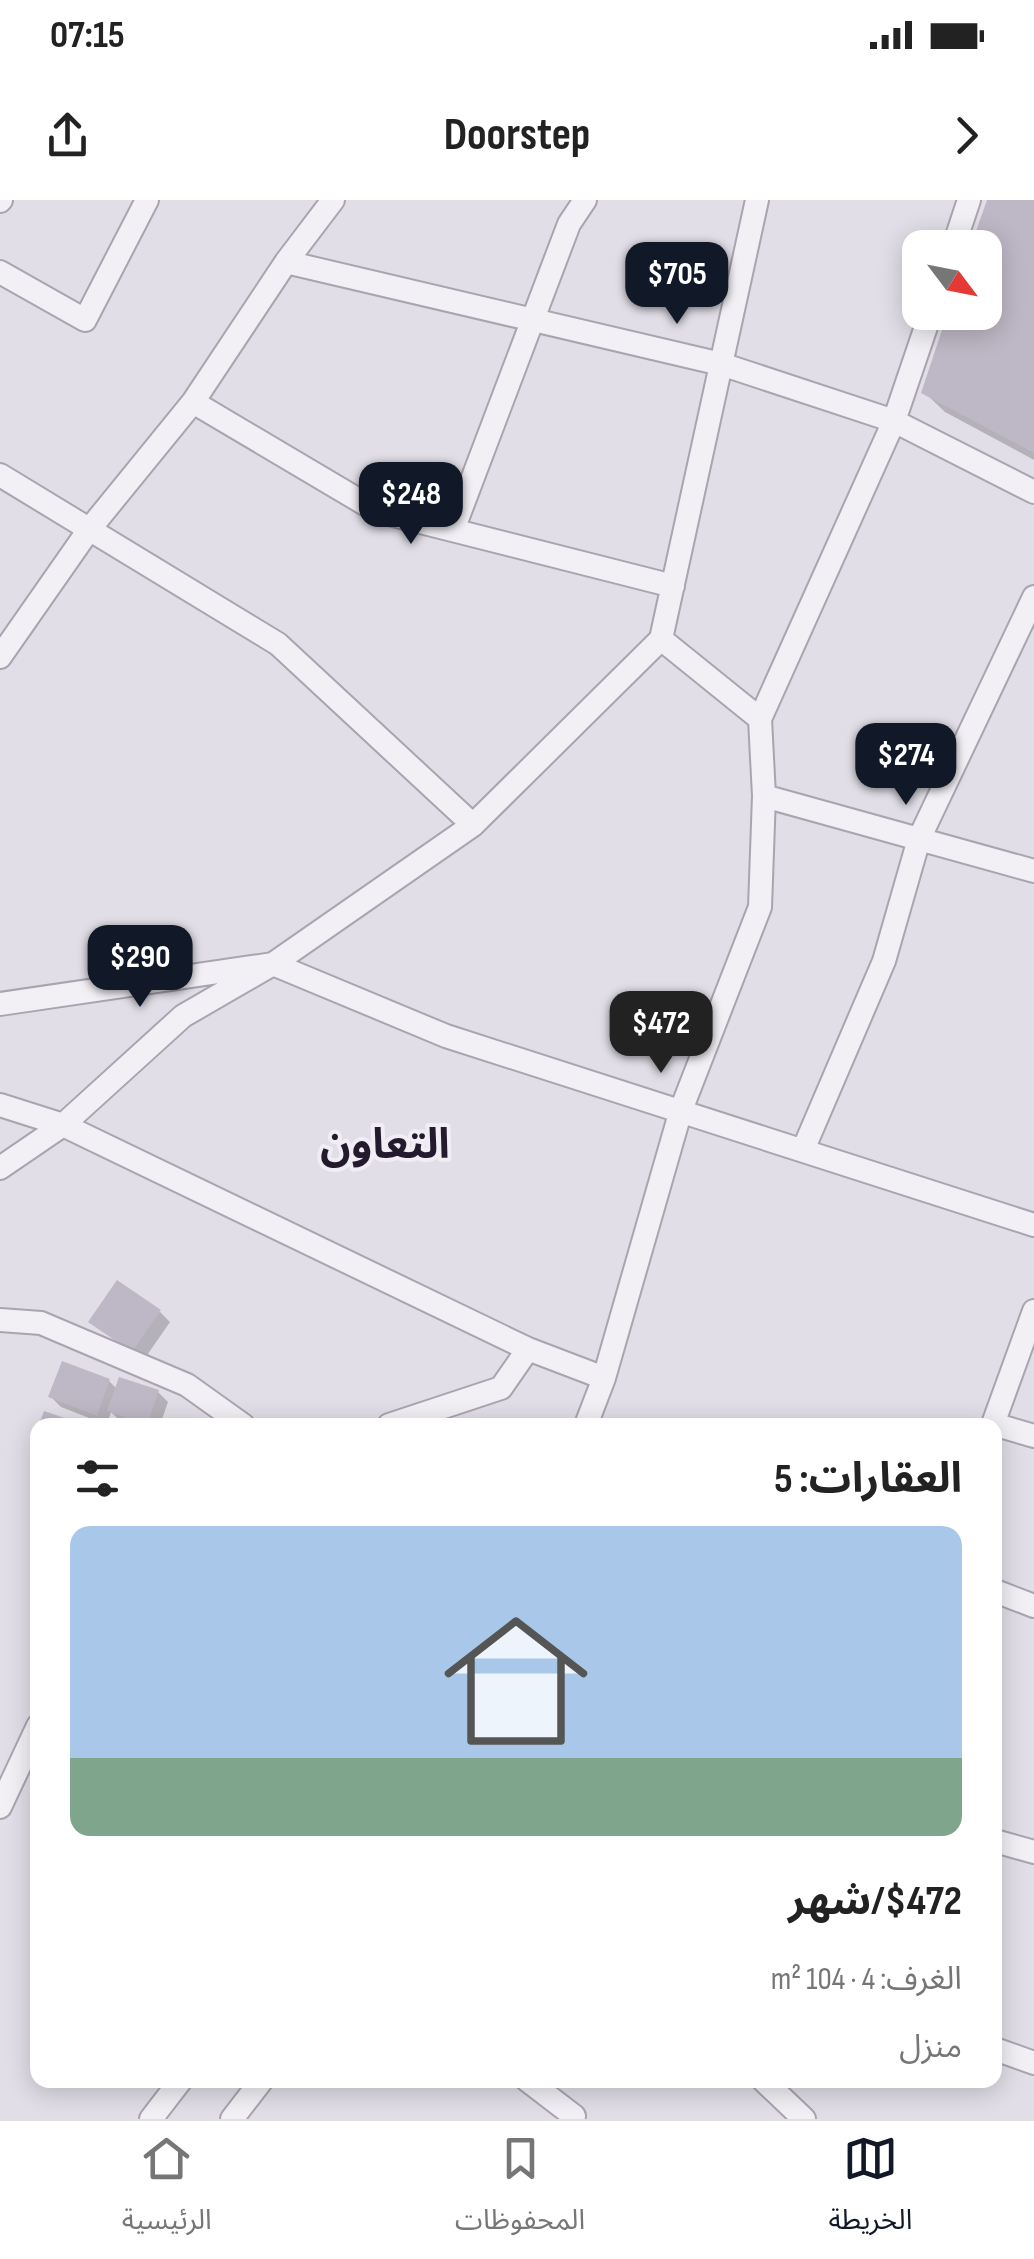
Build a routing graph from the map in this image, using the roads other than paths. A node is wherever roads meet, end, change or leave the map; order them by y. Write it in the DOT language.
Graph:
graph roads {
  1 [pos="147,200"];
  2 [pos="333,200"];
  3 [pos="585,200"];
  4 [pos="757,200"];
  5 [pos="969,200"];
  6 [pos="959,230"];
  7 [pos="286,262"];
  8 [pos="0,272"];
  9 [pos="530,319"];
  10 [pos="925,330"];
  11 [pos="721,364"];
  12 [pos="193,402"];
  13 [pos="894,421"];
  14 [pos="0,474"];
  15 [pos="1034,492"];
  16 [pos="453,530"];
  17 [pos="88,531"];
  18 [pos="673,586"];
  19 [pos="1034,597"];
  20 [pos="661,638"];
  21 [pos="0,657"];
  22 [pos="760,719"];
  23 [pos="764,796"];
  24 [pos="472,825"];
  25 [pos="919,839"];
  26 [pos="1034,871"];
  27 [pos="274,964"];
  28 [pos="0,1004"];
  29 [pos="0,1106"];
  30 [pos="681,1110"];
  31 [pos="63,1124"];
  32 [pos="803,1150"];
  33 [pos="0,1168"];
  34 [pos="1034,1226"];
  35 [pos="1034,1311"];
  36 [pos="0,1320"];
  37 [pos="528,1349"];
  38 [pos="604,1378"];
  39 [pos="232,1418"];
  40 [pos="410,1418"];
  41 [pos="589,1418"];
  42 [pos="995,1418"];
  43 [pos="1002,1427"];
  44 [pos="1034,1436"];
  45 [pos="1002,1595"];
  46 [pos="1034,1606"];
  47 [pos="30,1743"];
  48 [pos="0,1807"];
  49 [pos="1002,1843"];
  50 [pos="1034,1852"];
  51 [pos="1002,2052"];
  52 [pos="1034,2063"];
  53 [pos="175,2088"];
  54 [pos="256,2088"];
  55 [pos="537,2088"];
  56 [pos="769,2088"];
  57 [pos="152,2119"];
  58 [pos="232,2119"];
  59 [pos="572,2119"];
  60 [pos="804,2119"];
  1 -- 8 [label="street"];
  2 -- 7 [label="street"];
  3 -- 9 [label="street"];
  4 -- 11 [label="street"];
  5 -- 6 [label="street"];
  7 -- 9 [label="street"];
  7 -- 12 [label="street"];
  9 -- 11 [label="street"];
  9 -- 16 [label="street"];
  10 -- 13 [label="street"];
  11 -- 13 [label="street"];
  11 -- 18 [label="street"];
  12 -- 16 [label="street"];
  12 -- 17 [label="street"];
  13 -- 15 [label="street"];
  13 -- 22 [label="street"];
  14 -- 17 [label="street"];
  16 -- 18 [label="street"];
  17 -- 21 [label="street"];
  17 -- 24 [label="street"];
  18 -- 20 [label="street"];
  19 -- 25 [label="street"];
  20 -- 22 [label="street"];
  20 -- 24 [label="street"];
  22 -- 23 [label="street"];
  23 -- 25 [label="street"];
  23 -- 30 [label="street"];
  24 -- 27 [label="street"];
  25 -- 26 [label="street"];
  25 -- 32 [label="street"];
  27 -- 28 [label="street"];
  27 -- 30 [label="street"];
  27 -- 31 [label="street"];
  29 -- 31 [label="street"];
  30 -- 32 [label="street"];
  30 -- 38 [label="street"];
  31 -- 33 [label="street"];
  31 -- 37 [label="street"];
  32 -- 34 [label="street"];
  35 -- 42 [label="street"];
  36 -- 39 [label="street"];
  37 -- 38 [label="street"];
  37 -- 40 [label="street"];
  38 -- 41 [label="street"];
  43 -- 44 [label="street"];
  45 -- 46 [label="street"];
  47 -- 48 [label="street"];
  49 -- 50 [label="street"];
  51 -- 52 [label="street"];
  53 -- 57 [label="street"];
  54 -- 58 [label="street"];
  55 -- 59 [label="street"];
  56 -- 60 [label="street"];
}
